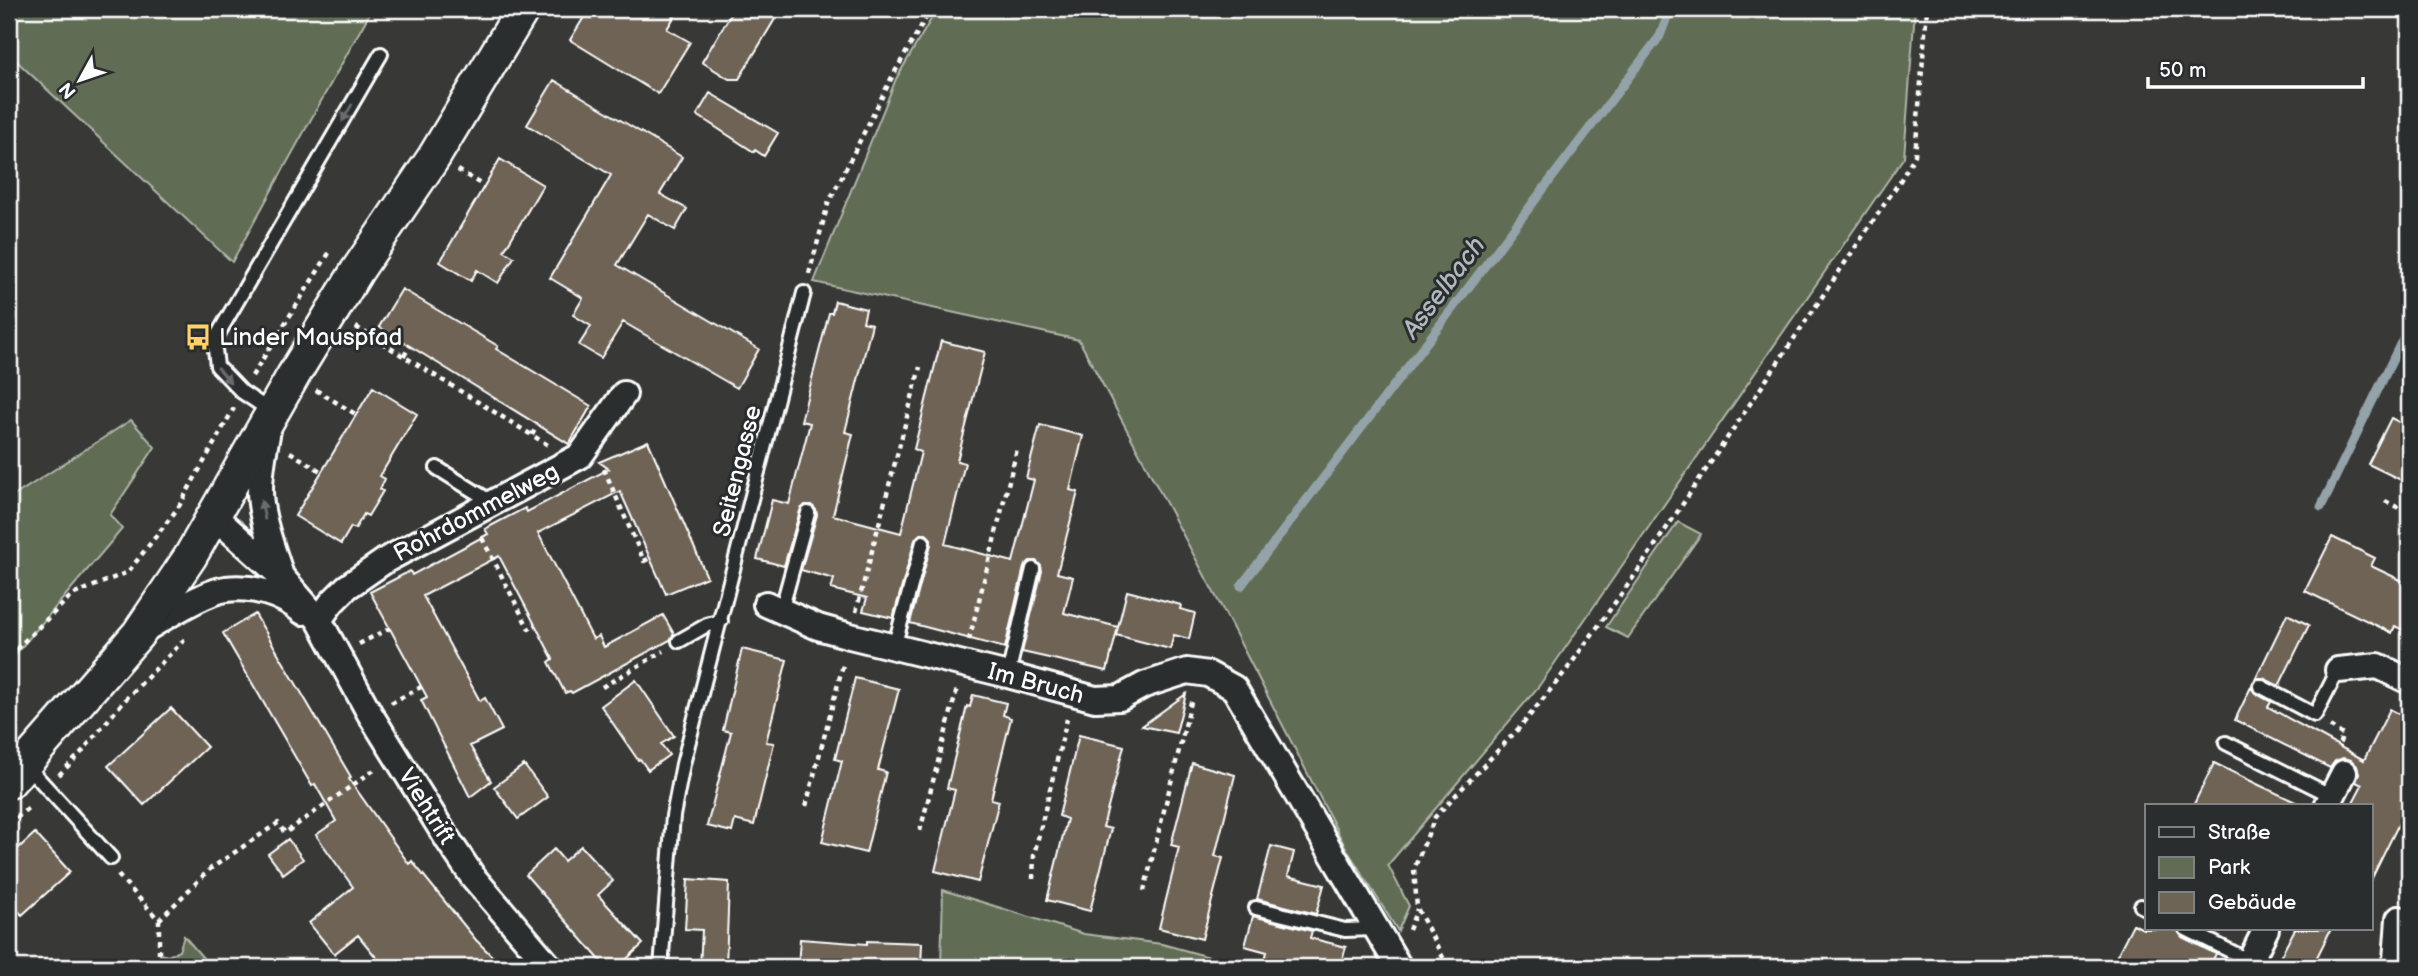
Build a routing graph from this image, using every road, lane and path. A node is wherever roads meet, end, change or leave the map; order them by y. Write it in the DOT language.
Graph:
graph roads {
  1 [pos="523,9"];
  2 [pos="931,9"];
  3 [pos="1927,9"];
  4 [pos="381,54"];
  5 [pos="804,293"];
  6 [pos="332,312"];
  7 [pos="410,346"];
  8 [pos="404,356"];
  9 [pos="920,367"];
  10 [pos="293,376"];
  11 [pos="473,387"];
  12 [pos="624,394"];
  13 [pos="468,396"];
  14 [pos="357,415"];
  15 [pos="269,425"];
  16 [pos="537,426"];
  17 [pos="532,435"];
  18 [pos="547,444"];
  19 [pos="587,446"];
  20 [pos="1017,449"];
  21 [pos="437,468"];
  22 [pos="322,472"];
  23 [pos="622,495"];
  24 [pos="616,498"];
  25 [pos="2385,501"];
  26 [pos="493,503"];
  27 [pos="808,513"];
  28 [pos="2409,513"];
  29 [pos="214,516"];
  30 [pos="470,516"];
  31 [pos="158,536"];
  32 [pos="923,541"];
  33 [pos="650,558"];
  34 [pos="503,563"];
  35 [pos="497,566"];
  36 [pos="1033,569"];
  37 [pos="281,576"];
  38 [pos="773,608"];
  39 [pos="721,621"];
  40 [pos="322,625"];
  41 [pos="535,625"];
  42 [pos="191,633"];
  43 [pos="138,634"];
  44 [pos="850,636"];
  45 [pos="679,641"];
  46 [pos="894,646"];
  47 [pos="9,656"];
  48 [pos="963,664"];
  49 [pos="2338,670"];
  50 [pos="1187,671"];
  51 [pos="1008,674"];
  52 [pos="2409,681"];
  53 [pos="2260,686"];
  54 [pos="602,687"];
  55 [pos="1073,694"];
  56 [pos="2315,715"];
  57 [pos="2227,743"];
  58 [pos="395,755"];
  59 [pos="17,773"];
  60 [pos="2344,773"];
  61 [pos="47,788"];
  62 [pos="2330,801"];
  63 [pos="806,806"];
  64 [pos="9,825"];
  65 [pos="920,831"];
  66 [pos="111,858"];
  67 [pos="1033,878"];
  68 [pos="1144,891"];
  69 [pos="1255,908"];
  70 [pos="2399,919"];
  71 [pos="159,920"];
  72 [pos="1374,929"];
  73 [pos="2188,930"];
  74 [pos="2265,930"];
  75 [pos="2248,964"];
  76 [pos="159,967"];
  77 [pos="550,967"];
  78 [pos="661,967"];
  79 [pos="1399,967"];
  80 [pos="1448,967"];
  81 [pos="2392,967"];
  1 -- 6 [label="street"];
  2 -- 5 [label="path"];
  3 -- 80 [label="path"];
  4 -- 15 [label="lane, one-way"];
  5 -- 39 [label="lane, Seitengasse"];
  6 -- 8 [label="path"];
  6 -- 10 [label="street"];
  7 -- 8 [label="path"];
  8 -- 13 [label="path"];
  9 -- 44 [label="path"];
  10 -- 14 [label="path"];
  10 -- 15 [label="street"];
  11 -- 13 [label="path"];
  12 -- 19 [label="street, Rohrdommelweg"];
  13 -- 17 [label="path"];
  15 -- 22 [label="path"];
  15 -- 29 [label="street"];
  37 -- 15 [label="street, Viehtrift, one-way"];
  16 -- 17 [label="path"];
  17 -- 18 [label="path"];
  19 -- 24 [label="path"];
  19 -- 26 [label="street, Rohrdommelweg"];
  20 -- 48 [label="path"];
  21 -- 26 [label="lane"];
  23 -- 24 [label="path"];
  24 -- 33 [label="path"];
  25 -- 28 [label="path"];
  26 -- 30 [label="street, Rohrdommelweg"];
  27 -- 38 [label="lane"];
  29 -- 37 [label="street, Viehtrift"];
  29 -- 43 [label="street"];
  30 -- 35 [label="path"];
  30 -- 40 [label="street, Rohrdommelweg"];
  31 -- 47 [label="path"];
  32 -- 46 [label="lane"];
  34 -- 35 [label="path"];
  35 -- 41 [label="path"];
  36 -- 51 [label="lane"];
  37 -- 40 [label="street, Viehtrift"];
  38 -- 44 [label="street, Im Bruch"];
  39 -- 45 [label="lane"];
  39 -- 78 [label="lane, Seitengasse"];
  40 -- 43 [label="street, Viehtrift"];
  40 -- 58 [label="street, Viehtrift"];
  42 -- 61 [label="path"];
  43 -- 59 [label="street"];
  44 -- 46 [label="street, Im Bruch"];
  44 -- 63 [label="path"];
  45 -- 54 [label="path"];
  46 -- 48 [label="street, Im Bruch"];
  48 -- 51 [label="street, Im Bruch"];
  48 -- 65 [label="path"];
  49 -- 52 [label="street"];
  49 -- 56 [label="lane"];
  50 -- 55 [label="street, Im Bruch"];
  50 -- 68 [label="path"];
  50 -- 72 [label="street"];
  51 -- 55 [label="street, Im Bruch"];
  53 -- 56 [label="lane"];
  55 -- 67 [label="path"];
  56 -- 60 [label="path"];
  57 -- 62 [label="lane"];
  58 -- 71 [label="path"];
  58 -- 77 [label="street, Viehtrift"];
  59 -- 61 [label="lane"];
  60 -- 62 [label="street"];
  61 -- 64 [label="path"];
  61 -- 66 [label="lane"];
  66 -- 71 [label="path"];
  69 -- 72 [label="lane"];
  70 -- 81 [label="street"];
  71 -- 76 [label="path"];
  72 -- 79 [label="street"];
  73 -- 75 [label="lane"];
  74 -- 75 [label="street"];
}
